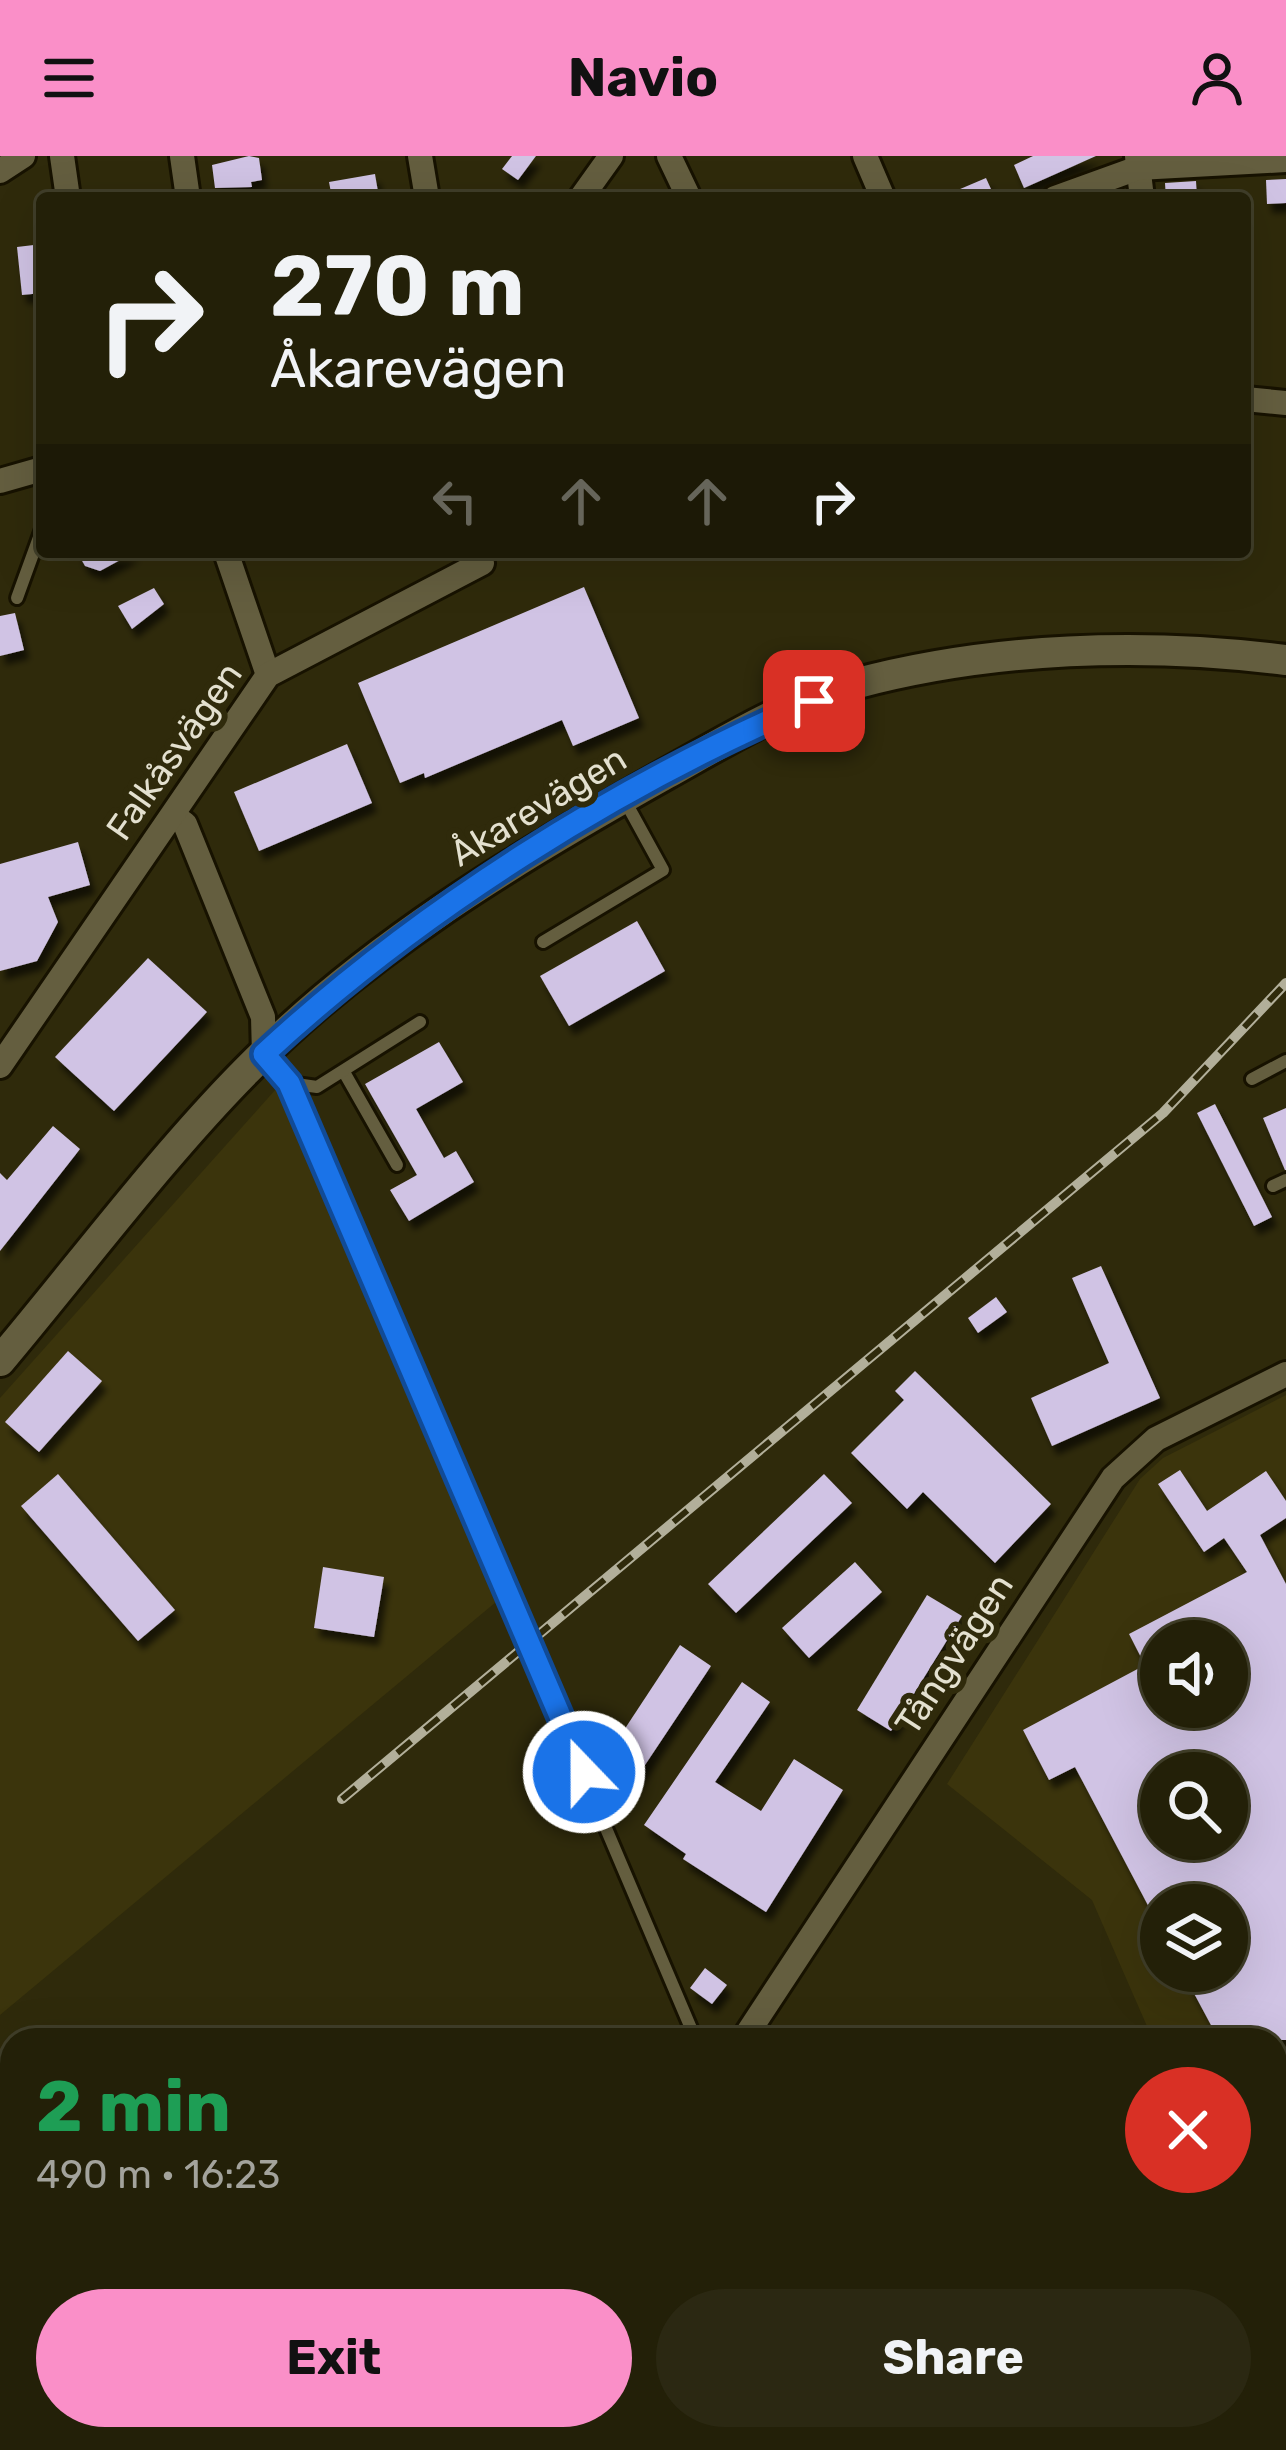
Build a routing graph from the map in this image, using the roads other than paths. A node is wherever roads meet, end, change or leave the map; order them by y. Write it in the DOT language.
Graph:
graph roads {
  1 [pos="23,156"];
  2 [pos="62,156"];
  3 [pos="182,156"];
  4 [pos="420,156"];
  5 [pos="611,156"];
  6 [pos="669,156"];
  7 [pos="865,156"];
  8 [pos="1286,160"];
  9 [pos="1137,162"];
  10 [pos="0,171"];
  11 [pos="67,192"];
  12 [pos="187,192"];
  13 [pos="427,192"];
  14 [pos="584,192"];
  15 [pos="686,192"];
  16 [pos="880,192"];
  17 [pos="1068,192"];
  18 [pos="1141,192"];
  19 [pos="1251,400"];
  20 [pos="1286,403"];
  21 [pos="36,471"];
  22 [pos="0,481"];
  23 [pos="36,546"];
  24 [pos="228,558"];
  25 [pos="482,563"];
  26 [pos="17,598"];
  27 [pos="1286,660"];
  28 [pos="268,675"];
  29 [pos="624,798"];
  30 [pos="173,815"];
  31 [pos="544,942"];
  32 [pos="421,1022"];
  33 [pos="264,1054"];
  34 [pos="1286,1061"];
  35 [pos="0,1066"];
  36 [pos="344,1072"];
  37 [pos="1252,1079"];
  38 [pos="289,1083"];
  39 [pos="398,1165"];
  40 [pos="0,1361"];
  41 [pos="1286,1374"];
  42 [pos="691,2028"];
  43 [pos="751,2028"];
  1 -- 10 [label="street"];
  2 -- 11 [label="street"];
  3 -- 12 [label="street"];
  4 -- 13 [label="street"];
  5 -- 14 [label="street"];
  6 -- 15 [label="street"];
  7 -- 16 [label="street"];
  8 -- 9 [label="street"];
  9 -- 17 [label="street"];
  9 -- 18 [label="street"];
  19 -- 20 [label="street"];
  21 -- 22 [label="street"];
  23 -- 26 [label="lane"];
  24 -- 28 [label="street"];
  25 -- 28 [label="street, Falkåsvägen"];
  27 -- 29 [label="street, Åkarevägen"];
  28 -- 30 [label="street, Falkåsvägen"];
  29 -- 31 [label="lane"];
  29 -- 33 [label="street, Åkarevägen"];
  30 -- 33 [label="street"];
  30 -- 35 [label="street, Falkåsvägen"];
  32 -- 36 [label="lane"];
  33 -- 38 [label="lane"];
  33 -- 40 [label="street, Åkarevägen"];
  34 -- 37 [label="lane"];
  36 -- 38 [label="lane"];
  36 -- 39 [label="lane"];
  38 -- 42 [label="lane"];
  41 -- 43 [label="street, Tångvägen"];
}
